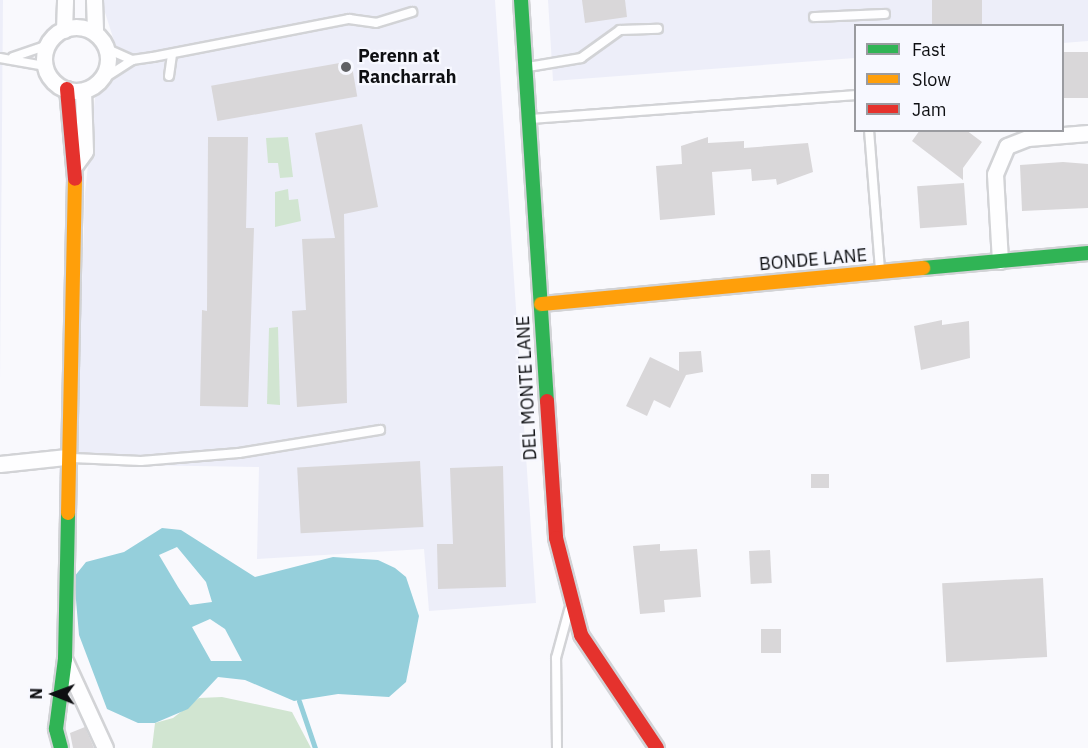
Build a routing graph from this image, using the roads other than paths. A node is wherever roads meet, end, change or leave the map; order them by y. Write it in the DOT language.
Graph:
graph roads {
  1 [pos="65,0"];
  2 [pos="94,0"];
  3 [pos="520,0"];
  4 [pos="412,12"];
  5 [pos="885,14"];
  6 [pos="814,17"];
  7 [pos="658,29"];
  8 [pos="64,30"];
  9 [pos="95,33"];
  10 [pos="48,45"];
  11 [pos="105,48"];
  12 [pos="172,55"];
  13 [pos="0,58"];
  14 [pos="12,58"];
  15 [pos="132,60"];
  16 [pos="45,66"];
  17 [pos="526,67"];
  18 [pos="169,76"];
  19 [pos="100,81"];
  20 [pos="67,89"];
  21 [pos="83,91"];
  22 [pos="854,95"];
  23 [pos="531,119"];
  24 [pos="869,132"];
  25 [pos="1088,133"];
  26 [pos="75,165"];
  27 [pos="1088,253"];
  28 [pos="1000,261"];
  29 [pos="880,271"];
  30 [pos="541,304"];
  31 [pos="380,430"];
  32 [pos="65,457"];
  33 [pos="0,464"];
  34 [pos="571,604"];
  35 [pos="64,660"];
  36 [pos="61,748"];
  37 [pos="105,748"];
  38 [pos="557,748"];
  39 [pos="657,748"];
  1 -- 8 [label="street"];
  2 -- 9 [label="street"];
  3 -- 17 [label="street, DEL MONTE LANE"];
  4 -- 12 [label="lane"];
  5 -- 6 [label="lane"];
  7 -- 17 [label="lane"];
  8 -- 9 [label="street"];
  8 -- 10 [label="street"];
  9 -- 11 [label="street"];
  10 -- 14 [label="lane"];
  10 -- 16 [label="street"];
  11 -- 15 [label="lane"];
  11 -- 19 [label="street"];
  12 -- 15 [label="lane"];
  12 -- 18 [label="lane"];
  13 -- 14 [label="lane"];
  14 -- 16 [label="lane"];
  15 -- 19 [label="lane"];
  16 -- 20 [label="street"];
  17 -- 23 [label="street, DEL MONTE LANE"];
  19 -- 21 [label="street"];
  20 -- 21 [label="street"];
  20 -- 26 [label="street"];
  21 -- 26 [label="street"];
  22 -- 23 [label="lane"];
  23 -- 30 [label="street, DEL MONTE LANE"];
  24 -- 29 [label="lane"];
  25 -- 28 [label="street"];
  26 -- 32 [label="street"];
  27 -- 28 [label="street, BONDE LANE"];
  28 -- 29 [label="street, BONDE LANE"];
  29 -- 30 [label="street, BONDE LANE"];
  30 -- 34 [label="street, DEL MONTE LANE"];
  31 -- 32 [label="lane"];
  32 -- 33 [label="street"];
  32 -- 35 [label="street"];
  34 -- 38 [label="lane"];
  34 -- 39 [label="street, DEL MONTE LANE"];
  35 -- 36 [label="street"];
  35 -- 37 [label="street"];
}
